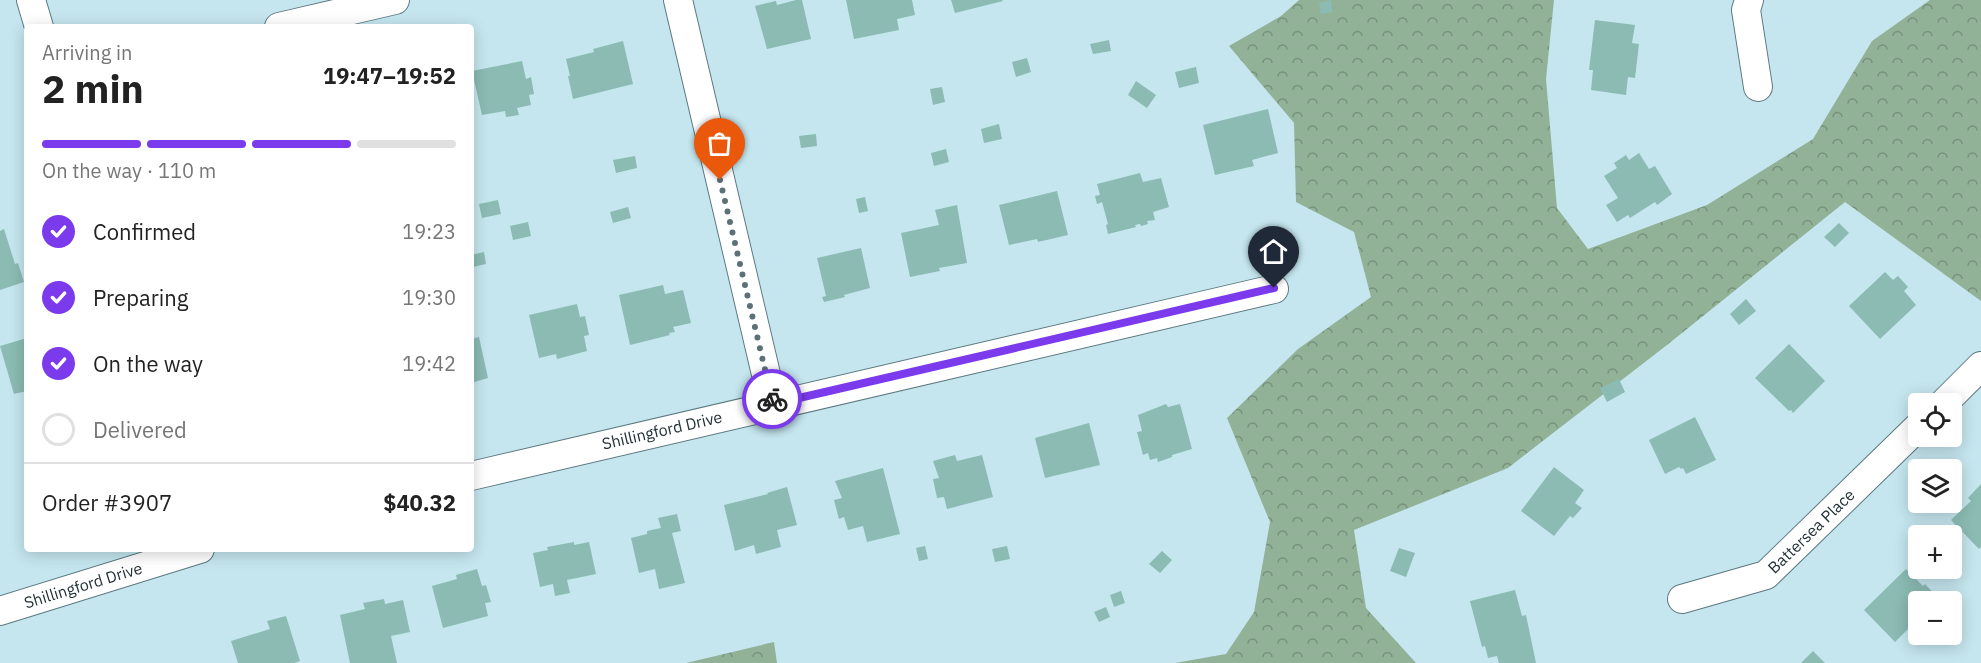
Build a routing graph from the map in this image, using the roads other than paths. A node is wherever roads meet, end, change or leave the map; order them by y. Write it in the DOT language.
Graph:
graph roads {
  1 [pos="31,0"];
  2 [pos="395,0"];
  3 [pos="678,0"];
  4 [pos="1749,0"];
  5 [pos="38,24"];
  6 [pos="292,24"];
  7 [pos="1758,87"];
  8 [pos="1274,288"];
  9 [pos="1981,366"];
  10 [pos="1953,393"];
  11 [pos="773,404"];
  12 [pos="1908,437"];
  13 [pos="474,475"];
  14 [pos="190,552"];
  15 [pos="1682,598"];
  16 [pos="0,611"];
  1 -- 5 [label="street"];
  2 -- 6 [label="street"];
  3 -- 11 [label="street"];
  4 -- 7 [label="street"];
  8 -- 11 [label="street, Shillingford Drive"];
  9 -- 10 [label="street"];
  11 -- 13 [label="street, Shillingford Drive"];
  12 -- 15 [label="street, Battersea Place"];
  14 -- 16 [label="street, Shillingford Drive"];
}
